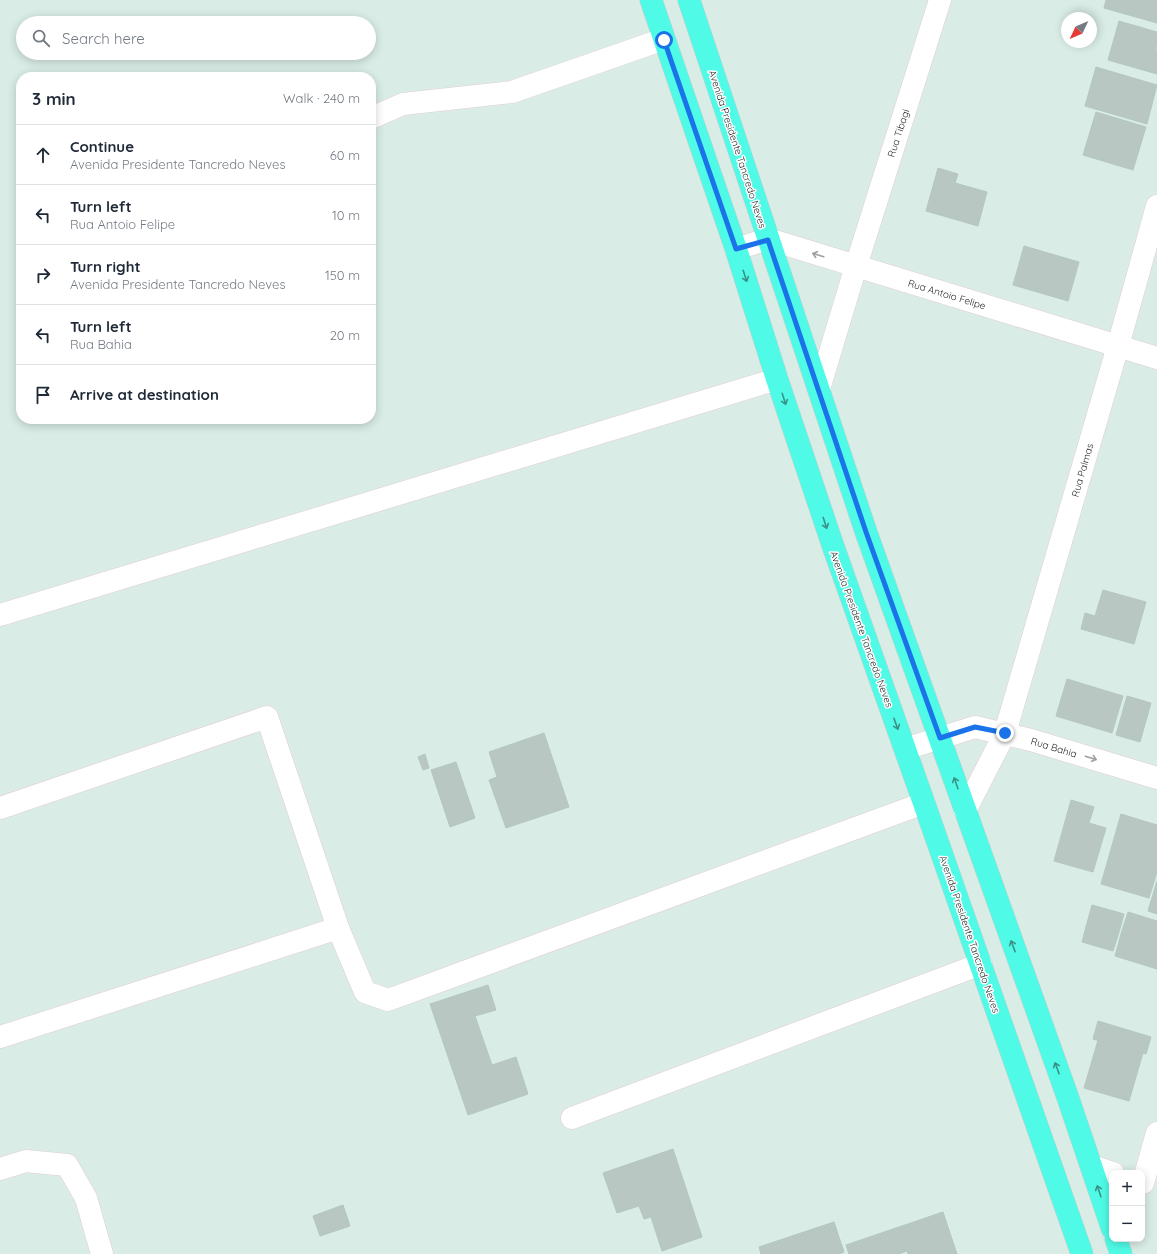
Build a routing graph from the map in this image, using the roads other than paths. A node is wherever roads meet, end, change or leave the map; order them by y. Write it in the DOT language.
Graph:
graph roads {
  1 [pos="651,0"];
  2 [pos="689,0"];
  3 [pos="940,0"];
  4 [pos="664,40"];
  5 [pos="376,116"];
  6 [pos="1157,206"];
  7 [pos="768,240"];
  8 [pos="736,249"];
  9 [pos="856,266"];
  10 [pos="1118,346"];
  11 [pos="1157,358"];
  12 [pos="777,379"];
  13 [pos="819,389"];
  14 [pos="0,615"];
  15 [pos="1005,733"];
  16 [pos="940,738"];
  17 [pos="905,749"];
  18 [pos="1157,778"];
  19 [pos="924,803"];
  20 [pos="0,808"];
  21 [pos="965,811"];
  22 [pos="338,928"];
  23 [pos="981,964"];
  24 [pos="0,1037"];
  25 [pos="572,1118"];
  26 [pos="1157,1134"];
  27 [pos="1091,1166"];
  28 [pos="0,1169"];
  29 [pos="1109,1172"];
  30 [pos="1145,1173"];
  31 [pos="1145,1184"];
  32 [pos="1157,1187"];
  33 [pos="1109,1219"];
  34 [pos="1117,1242"];
  35 [pos="102,1254"];
  36 [pos="1082,1254"];
  37 [pos="1121,1254"];
  1 -- 4 [label="main road, Avenida Presidente Tancredo Neves"];
  2 -- 7 [label="main road, Avenida Presidente Tancredo Neves"];
  3 -- 9 [label="street, Rua Tibagi"];
  4 -- 5 [label="street"];
  4 -- 8 [label="main road, Avenida Presidente Tancredo Neves"];
  6 -- 10 [label="street, Rua Palmas"];
  7 -- 8 [label="street"];
  9 -- 7 [label="street, Rua Antoio Felipe, one-way"];
  7 -- 13 [label="main road, Avenida Presidente Tancredo Neves"];
  8 -- 12 [label="main road, Avenida Presidente Tancredo Neves, one-way"];
  9 -- 10 [label="street, Rua Antoio Felipe"];
  9 -- 13 [label="street, Rua Tibagi"];
  10 -- 11 [label="street, Rua Antoio Felipe"];
  10 -- 15 [label="street, Rua Palmas"];
  12 -- 14 [label="street"];
  12 -- 17 [label="main road, Avenida Presidente Tancredo Neves, one-way"];
  13 -- 16 [label="main road, Avenida Presidente Tancredo Neves"];
  15 -- 16 [label="street, Rua Bahia"];
  15 -- 18 [label="street, Rua Bahia, one-way"];
  15 -- 21 [label="street, Rua Palmas"];
  16 -- 17 [label="street, Rua Bahia"];
  21 -- 16 [label="main road, Avenida Presidente Tancredo Neves, one-way"];
  17 -- 19 [label="main road, Avenida Presidente Tancredo Neves"];
  19 -- 22 [label="street"];
  19 -- 23 [label="main road, Avenida Presidente Tancredo Neves"];
  20 -- 22 [label="street"];
  27 -- 21 [label="main road, Avenida Presidente Tancredo Neves, one-way"];
  22 -- 24 [label="street"];
  23 -- 25 [label="street"];
  23 -- 36 [label="main road, Avenida Presidente Tancredo Neves"];
  26 -- 30 [label="street"];
  27 -- 29 [label="street"];
  33 -- 27 [label="main road, Avenida Presidente Tancredo Neves, one-way"];
  28 -- 35 [label="street"];
  31 -- 32 [label="street"];
  34 -- 37 [label="main road"];
}
